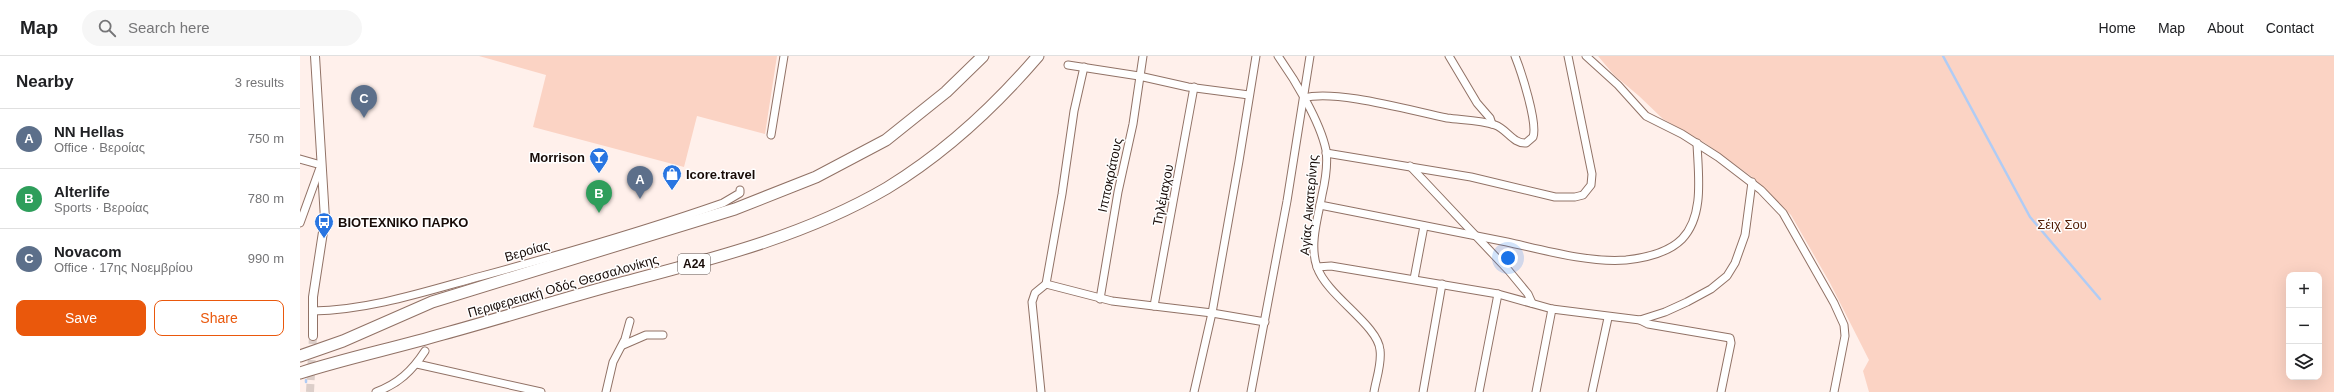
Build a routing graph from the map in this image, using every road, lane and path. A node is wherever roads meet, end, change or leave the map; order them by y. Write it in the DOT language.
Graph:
graph roads {
  1 [pos="315,56"];
  2 [pos="784,56"];
  3 [pos="983,56"];
  4 [pos="1038,56"];
  5 [pos="1143,56"];
  6 [pos="1256,56"];
  7 [pos="1278,56"];
  8 [pos="1310,56"];
  9 [pos="1449,56"];
  10 [pos="1516,56"];
  11 [pos="1568,56"];
  12 [pos="1586,56"];
  13 [pos="1068,64"];
  14 [pos="1084,67"];
  15 [pos="1139,76"];
  16 [pos="1194,87"];
  17 [pos="1249,95"];
  18 [pos="1304,98"];
  19 [pos="1492,124"];
  20 [pos="771,135"];
  21 [pos="1697,143"];
  22 [pos="1326,153"];
  23 [pos="300,159"];
  24 [pos="1410,166"];
  25 [pos="1752,182"];
  26 [pos="740,190"];
  27 [pos="1320,205"];
  28 [pos="300,223"];
  29 [pos="1424,226"];
  30 [pos="1476,236"];
  31 [pos="1317,267"];
  32 [pos="1414,279"];
  33 [pos="1046,284"];
  34 [pos="1442,284"];
  35 [pos="1498,294"];
  36 [pos="1100,299"];
  37 [pos="1532,303"];
  38 [pos="1154,306"];
  39 [pos="1552,309"];
  40 [pos="313,311"];
  41 [pos="1212,313"];
  42 [pos="1608,318"];
  43 [pos="1640,320"];
  44 [pos="630,321"];
  45 [pos="1265,322"];
  46 [pos="663,335"];
  47 [pos="313,336"];
  48 [pos="621,346"];
  49 [pos="425,351"];
  50 [pos="300,356"];
  51 [pos="417,364"];
  52 [pos="300,373"];
  53 [pos="376,392"];
  54 [pos="541,392"];
  55 [pos="606,392"];
  56 [pos="1041,392"];
  57 [pos="1194,392"];
  58 [pos="1252,392"];
  59 [pos="1374,392"];
  60 [pos="1423,392"];
  61 [pos="1479,392"];
  62 [pos="1536,392"];
  63 [pos="1592,392"];
  64 [pos="1722,392"];
  65 [pos="1834,392"];
  1 -- 40 [label="street"];
  2 -- 20 [label="street"];
  3 -- 50 [label="highway, Περιφερειακή Οδός Θεσσαλονίκης"];
  4 -- 52 [label="highway, Περιφερειακή Οδός Θεσσαλονίκης / Α24"];
  5 -- 15 [label="street, Ιπποκράτους"];
  6 -- 17 [label="street"];
  7 -- 18 [label="street, Αγίας Αικατερίνης"];
  8 -- 18 [label="street"];
  9 -- 19 [label="street"];
  10 -- 19 [label="street"];
  11 -- 24 [label="street"];
  12 -- 21 [label="street"];
  13 -- 14 [label="street"];
  14 -- 15 [label="street"];
  14 -- 33 [label="street"];
  15 -- 16 [label="street"];
  15 -- 36 [label="street, Ιπποκράτους"];
  16 -- 17 [label="street"];
  16 -- 38 [label="street, Τηλέμαχου"];
  17 -- 41 [label="street"];
  18 -- 19 [label="street"];
  18 -- 22 [label="street, Αγίας Αικατερίνης"];
  18 -- 45 [label="street"];
  21 -- 25 [label="street"];
  21 -- 30 [label="street"];
  22 -- 24 [label="street"];
  22 -- 27 [label="street, Αγίας Αικατερίνης"];
  23 -- 28 [label="street"];
  24 -- 30 [label="street"];
  25 -- 43 [label="street"];
  25 -- 65 [label="street"];
  26 -- 40 [label="street, Βεροίας"];
  27 -- 29 [label="street"];
  27 -- 31 [label="street, Αγίας Αικατερίνης"];
  29 -- 30 [label="street"];
  29 -- 32 [label="street"];
  30 -- 37 [label="street"];
  31 -- 32 [label="street"];
  31 -- 59 [label="street, Αγίας Αικατερίνης"];
  32 -- 34 [label="street"];
  33 -- 36 [label="street"];
  33 -- 56 [label="street"];
  34 -- 35 [label="street"];
  34 -- 60 [label="street"];
  35 -- 37 [label="street"];
  35 -- 61 [label="street"];
  36 -- 38 [label="street"];
  37 -- 39 [label="street"];
  38 -- 41 [label="street"];
  39 -- 42 [label="street"];
  39 -- 62 [label="street"];
  40 -- 47 [label="street"];
  41 -- 45 [label="street"];
  41 -- 57 [label="street"];
  42 -- 43 [label="street"];
  42 -- 63 [label="street"];
  43 -- 64 [label="street"];
  44 -- 48 [label="street"];
  45 -- 58 [label="street"];
  46 -- 48 [label="street"];
  48 -- 55 [label="street"];
  49 -- 51 [label="street"];
  51 -- 53 [label="street"];
  51 -- 54 [label="street"];
}
